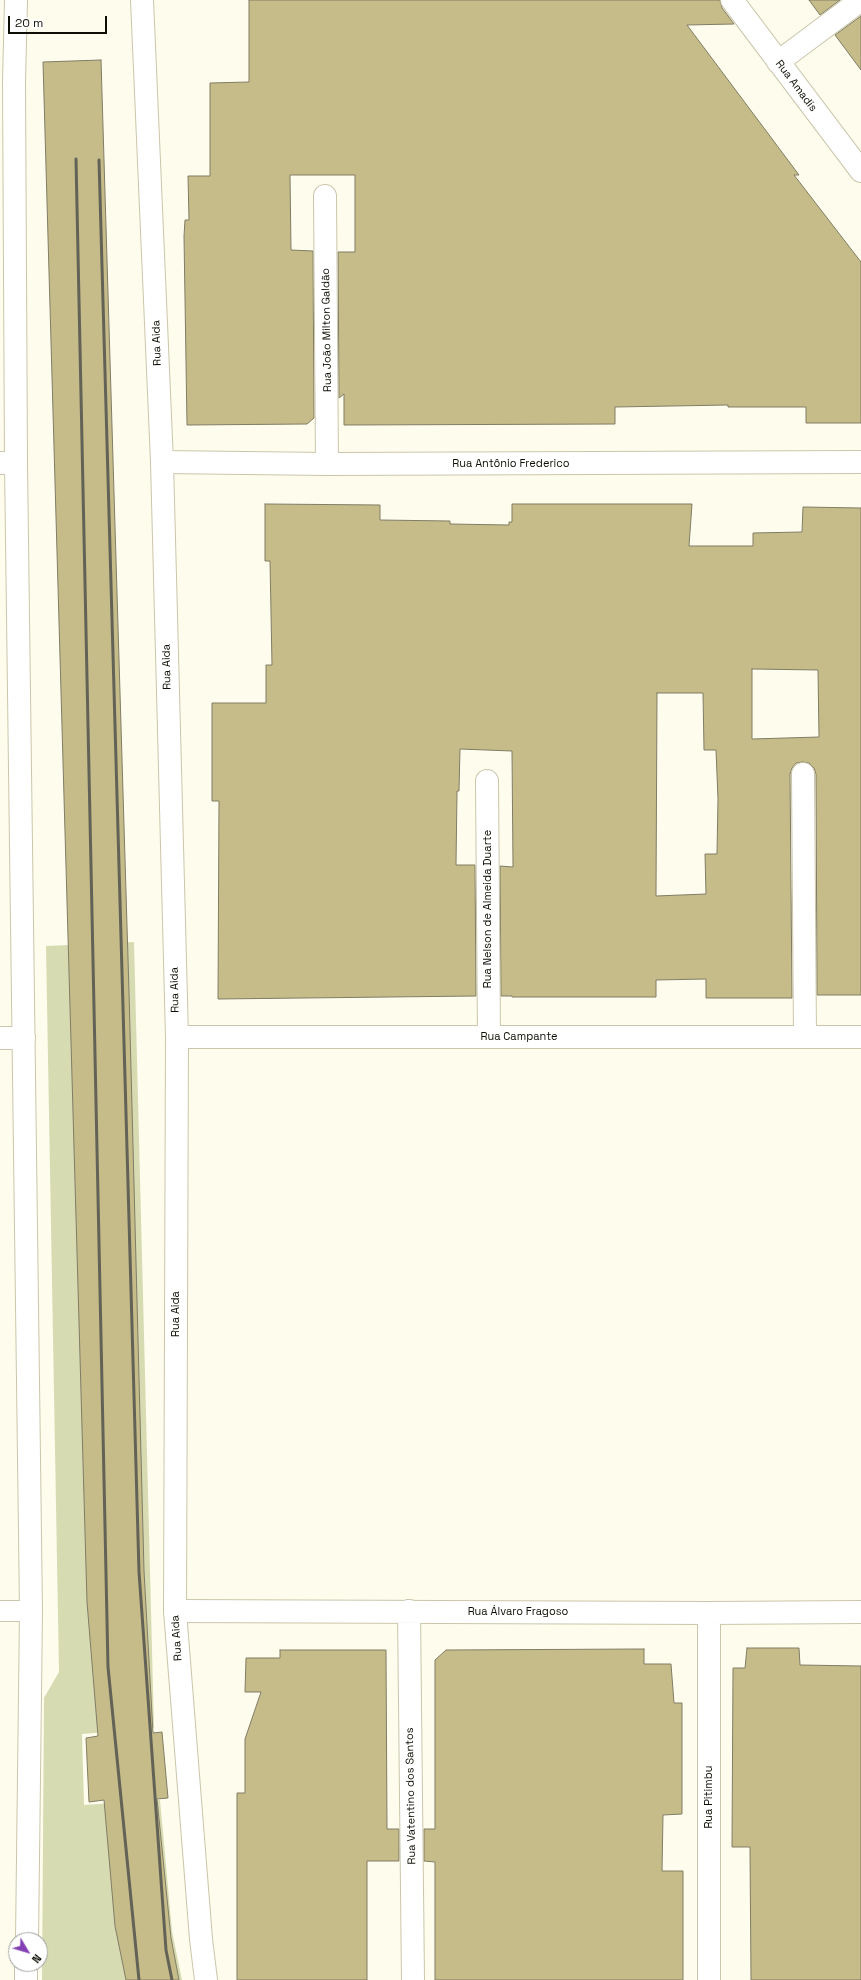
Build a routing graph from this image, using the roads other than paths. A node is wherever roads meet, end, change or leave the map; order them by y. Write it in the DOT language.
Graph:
graph roads {
  1 [pos="16,0"];
  2 [pos="142,0"];
  3 [pos="732,0"];
  4 [pos="861,0"];
  5 [pos="778,62"];
  6 [pos="861,171"];
  7 [pos="325,196"];
  8 [pos="162,462"];
  9 [pos="861,462"];
  10 [pos="8,463"];
  11 [pos="327,464"];
  12 [pos="804,774"];
  13 [pos="487,781"];
  14 [pos="177,1037"];
  15 [pos="489,1037"];
  16 [pos="805,1037"];
  17 [pos="861,1037"];
  18 [pos="0,1038"];
  19 [pos="24,1038"];
  20 [pos="0,1611"];
  21 [pos="31,1611"];
  22 [pos="175,1611"];
  23 [pos="409,1611"];
  24 [pos="861,1612"];
  25 [pos="709,1613"];
  26 [pos="26,1932"];
  27 [pos="206,1980"];
  28 [pos="413,1980"];
  29 [pos="708,1980"];
  1 -- 10 [label="street"];
  2 -- 8 [label="street, Rua Aida"];
  3 -- 5 [label="street, Rua Amadis"];
  4 -- 5 [label="street"];
  5 -- 6 [label="street, Rua Amadis"];
  7 -- 11 [label="street, Rua João Milton Galdão"];
  8 -- 11 [label="street, Rua Antônio Frederico"];
  8 -- 14 [label="street, Rua Aida"];
  9 -- 11 [label="street, Rua Antônio Frederico"];
  10 -- 19 [label="street"];
  12 -- 16 [label="street"];
  13 -- 15 [label="street, Rua Nelson de Almeida Duarte"];
  14 -- 15 [label="street, Rua Campante"];
  14 -- 22 [label="street, Rua Aida"];
  15 -- 16 [label="street, Rua Campante"];
  16 -- 17 [label="street, Rua Campante"];
  18 -- 19 [label="street"];
  19 -- 21 [label="street"];
  20 -- 21 [label="lane"];
  21 -- 26 [label="street"];
  22 -- 23 [label="street, Rua Álvaro Fragoso"];
  22 -- 27 [label="street, Rua Aida"];
  23 -- 25 [label="street, Rua Álvaro Fragoso"];
  23 -- 28 [label="street, Rua Vatentino dos Santos"];
  24 -- 25 [label="street, Rua Álvaro Fragoso"];
  25 -- 29 [label="street, Rua Pitimbu"];
}
